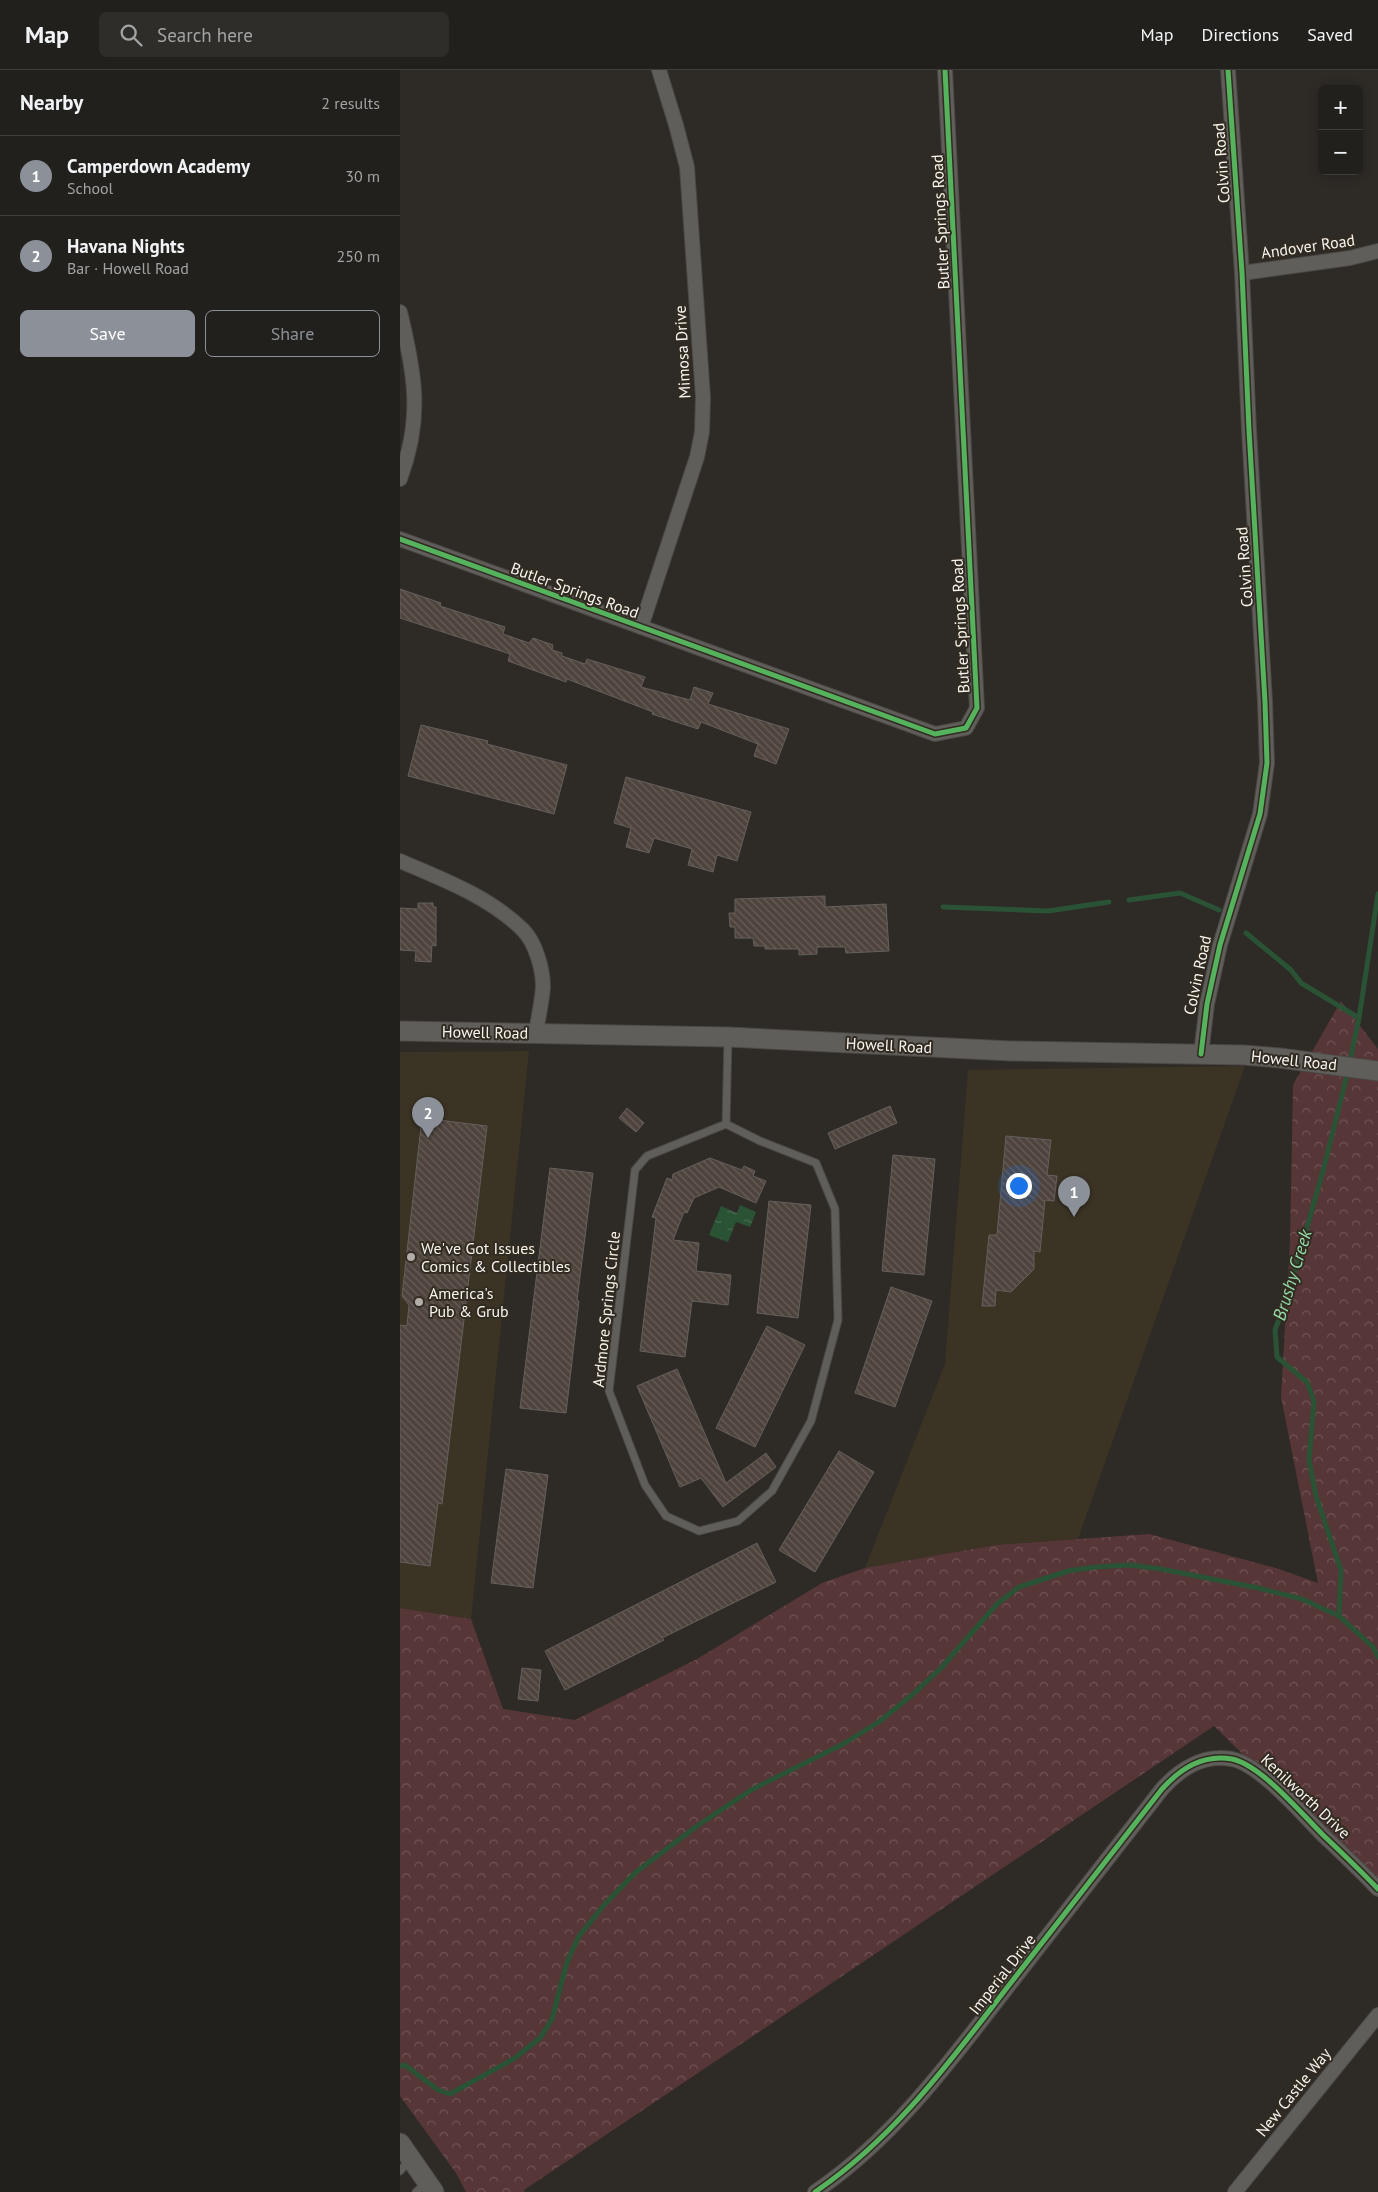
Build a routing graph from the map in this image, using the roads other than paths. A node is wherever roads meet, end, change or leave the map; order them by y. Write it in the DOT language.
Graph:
graph roads {
  1 [pos="659,70"];
  2 [pos="944,70"];
  3 [pos="1228,70"];
  4 [pos="1378,251"];
  5 [pos="1242,273"];
  6 [pos="400,312"];
  7 [pos="400,479"];
  8 [pos="400,539"];
  9 [pos="641,627"];
  10 [pos="400,861"];
  11 [pos="400,1031"];
  12 [pos="536,1033"];
  13 [pos="728,1037"];
  14 [pos="1200,1054"];
  15 [pos="1378,1071"];
  16 [pos="726,1124"];
  17 [pos="1196,1762"];
  18 [pos="1378,1889"];
  19 [pos="1378,2015"];
  20 [pos="400,2143"];
  21 [pos="405,2165"];
  22 [pos="426,2189"];
  23 [pos="815,2192"];
  24 [pos="1235,2192"];
  1 -- 9 [label="street, Mimosa Drive"];
  2 -- 9 [label="street, Butler Springs Road"];
  3 -- 5 [label="street, Colvin Road"];
  4 -- 5 [label="street, Andover Road"];
  5 -- 14 [label="street, Colvin Road"];
  6 -- 7 [label="street"];
  8 -- 9 [label="street, Butler Springs Road"];
  10 -- 12 [label="street"];
  11 -- 12 [label="main road, Howell Road"];
  12 -- 13 [label="main road, Howell Road"];
  13 -- 14 [label="main road, Howell Road"];
  13 -- 16 [label="lane"];
  14 -- 15 [label="main road, Howell Road"];
  16 -- 16 [label="lane, Ardmore Springs Circle"];
  17 -- 18 [label="street, Kenilworth Drive"];
  17 -- 23 [label="street, Imperial Drive"];
  19 -- 24 [label="street, New Castle Way"];
  20 -- 21 [label="main road"];
  21 -- 22 [label="main road"];
}
